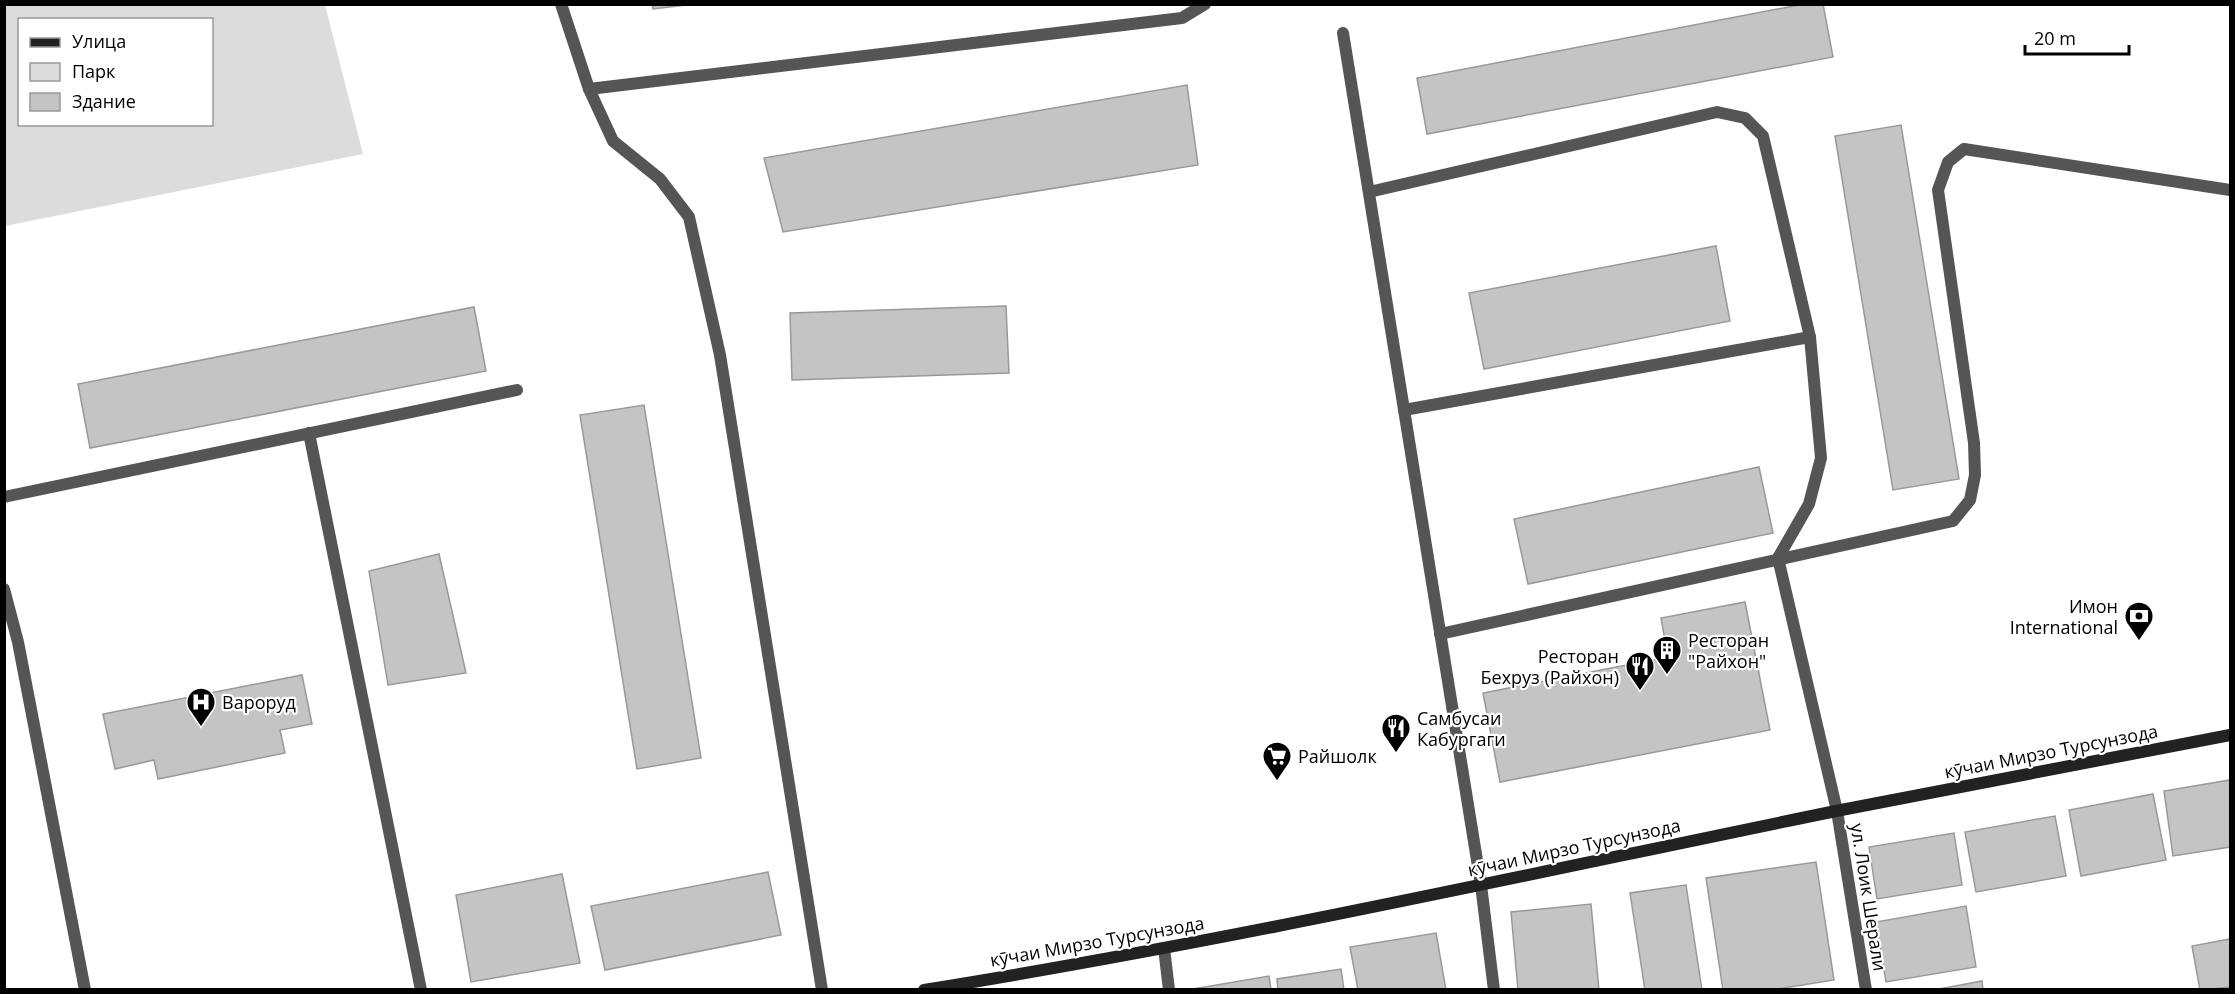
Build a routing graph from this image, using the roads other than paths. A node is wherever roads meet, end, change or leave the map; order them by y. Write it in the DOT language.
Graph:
graph roads {
  1 [pos="561,4"];
  2 [pos="1205,4"];
  3 [pos="1343,33"];
  4 [pos="589,89"];
  5 [pos="2230,190"];
  6 [pos="1369,192"];
  7 [pos="1810,336"];
  8 [pos="517,390"];
  9 [pos="1404,410"];
  10 [pos="309,433"];
  11 [pos="4,497"];
  12 [pos="1778,558"];
  13 [pos="4,589"];
  14 [pos="1440,634"];
  15 [pos="2230,735"];
  16 [pos="1837,811"];
  17 [pos="1481,885"];
  18 [pos="1164,948"];
  19 [pos="85,990"];
  20 [pos="421,990"];
  21 [pos="822,990"];
  22 [pos="924,990"];
  23 [pos="1169,990"];
  24 [pos="1494,990"];
  25 [pos="1866,990"];
  1 -- 4 [label="street"];
  2 -- 4 [label="street"];
  3 -- 6 [label="street"];
  4 -- 21 [label="street"];
  5 -- 12 [label="street"];
  6 -- 7 [label="street"];
  6 -- 9 [label="street"];
  7 -- 9 [label="street"];
  7 -- 12 [label="street"];
  8 -- 10 [label="street"];
  9 -- 14 [label="street"];
  10 -- 11 [label="street"];
  10 -- 20 [label="street"];
  12 -- 14 [label="street"];
  12 -- 16 [label="street, ул. Лоик Шерали"];
  13 -- 19 [label="street"];
  14 -- 17 [label="street"];
  15 -- 16 [label="main road, кӯчаи Мирзо Турсунзода"];
  16 -- 17 [label="main road, кӯчаи Мирзо Турсунзода"];
  16 -- 25 [label="street, ул. Лоик Шерали"];
  17 -- 18 [label="main road, кӯчаи Мирзо Турсунзода"];
  17 -- 24 [label="street"];
  18 -- 22 [label="main road, кӯчаи Мирзо Турсунзода"];
  18 -- 23 [label="street"];
}
